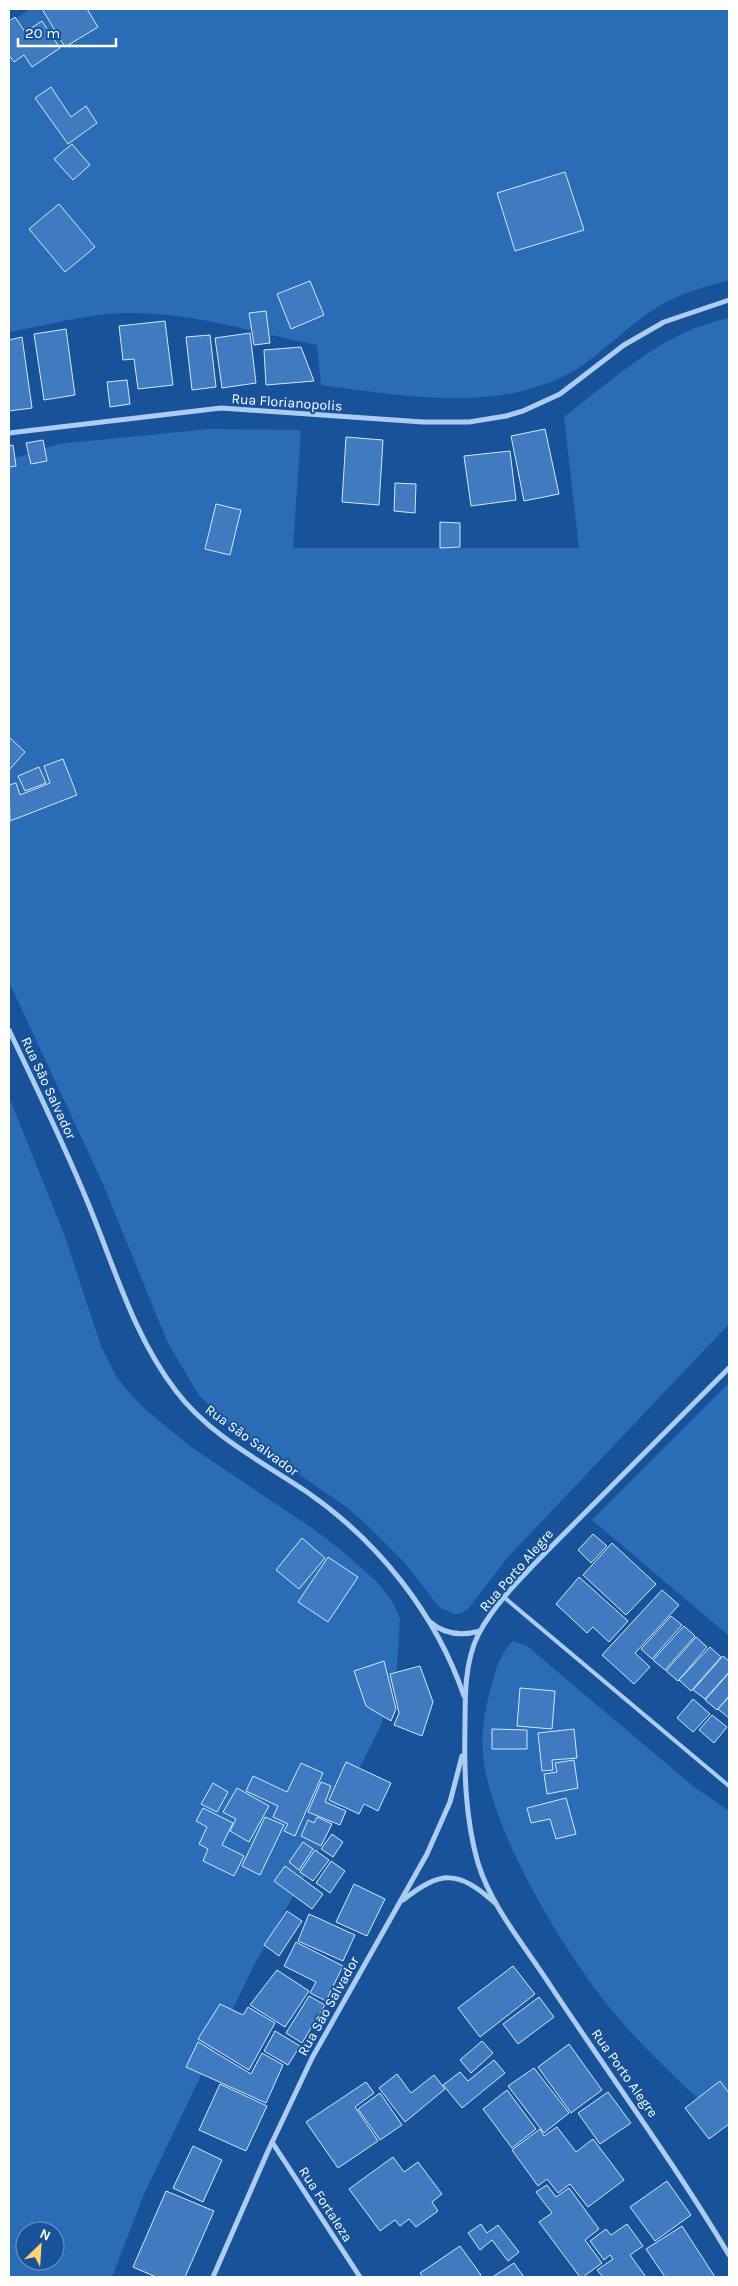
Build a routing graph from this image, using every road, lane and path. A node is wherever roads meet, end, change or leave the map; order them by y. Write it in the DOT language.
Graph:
graph roads {
  1 [pos="729,300"];
  2 [pos="9,433"];
  3 [pos="9,1030"];
  4 [pos="729,1368"];
  5 [pos="505,1598"];
  6 [pos="426,1619"];
  7 [pos="480,1631"];
  8 [pos="465,1700"];
  9 [pos="464,1748"];
  10 [pos="729,1786"];
  11 [pos="400,1902"];
  12 [pos="500,1906"];
  13 [pos="272,2142"];
  14 [pos="729,2255"];
  15 [pos="213,2277"];
  16 [pos="360,2277"];
  1 -- 2 [label="street, Rua Florianopolis"];
  3 -- 6 [label="street, Rua São Salvador"];
  4 -- 5 [label="street, Rua Porto Alegre"];
  5 -- 7 [label="street, Rua Porto Alegre"];
  5 -- 10 [label="lane"];
  6 -- 7 [label="street"];
  6 -- 8 [label="street, Rua São Salvador"];
  7 -- 8 [label="street, Rua Porto Alegre"];
  8 -- 9 [label="street, Rua Porto Alegre"];
  9 -- 11 [label="street, Rua São Salvador"];
  9 -- 12 [label="street, Rua Porto Alegre"];
  11 -- 12 [label="street, Rua Porto Alegre"];
  11 -- 13 [label="street, Rua São Salvador"];
  12 -- 14 [label="street, Rua Porto Alegre"];
  13 -- 15 [label="street, Rua São Salvador"];
  13 -- 16 [label="street, Rua Fortaleza"];
}
